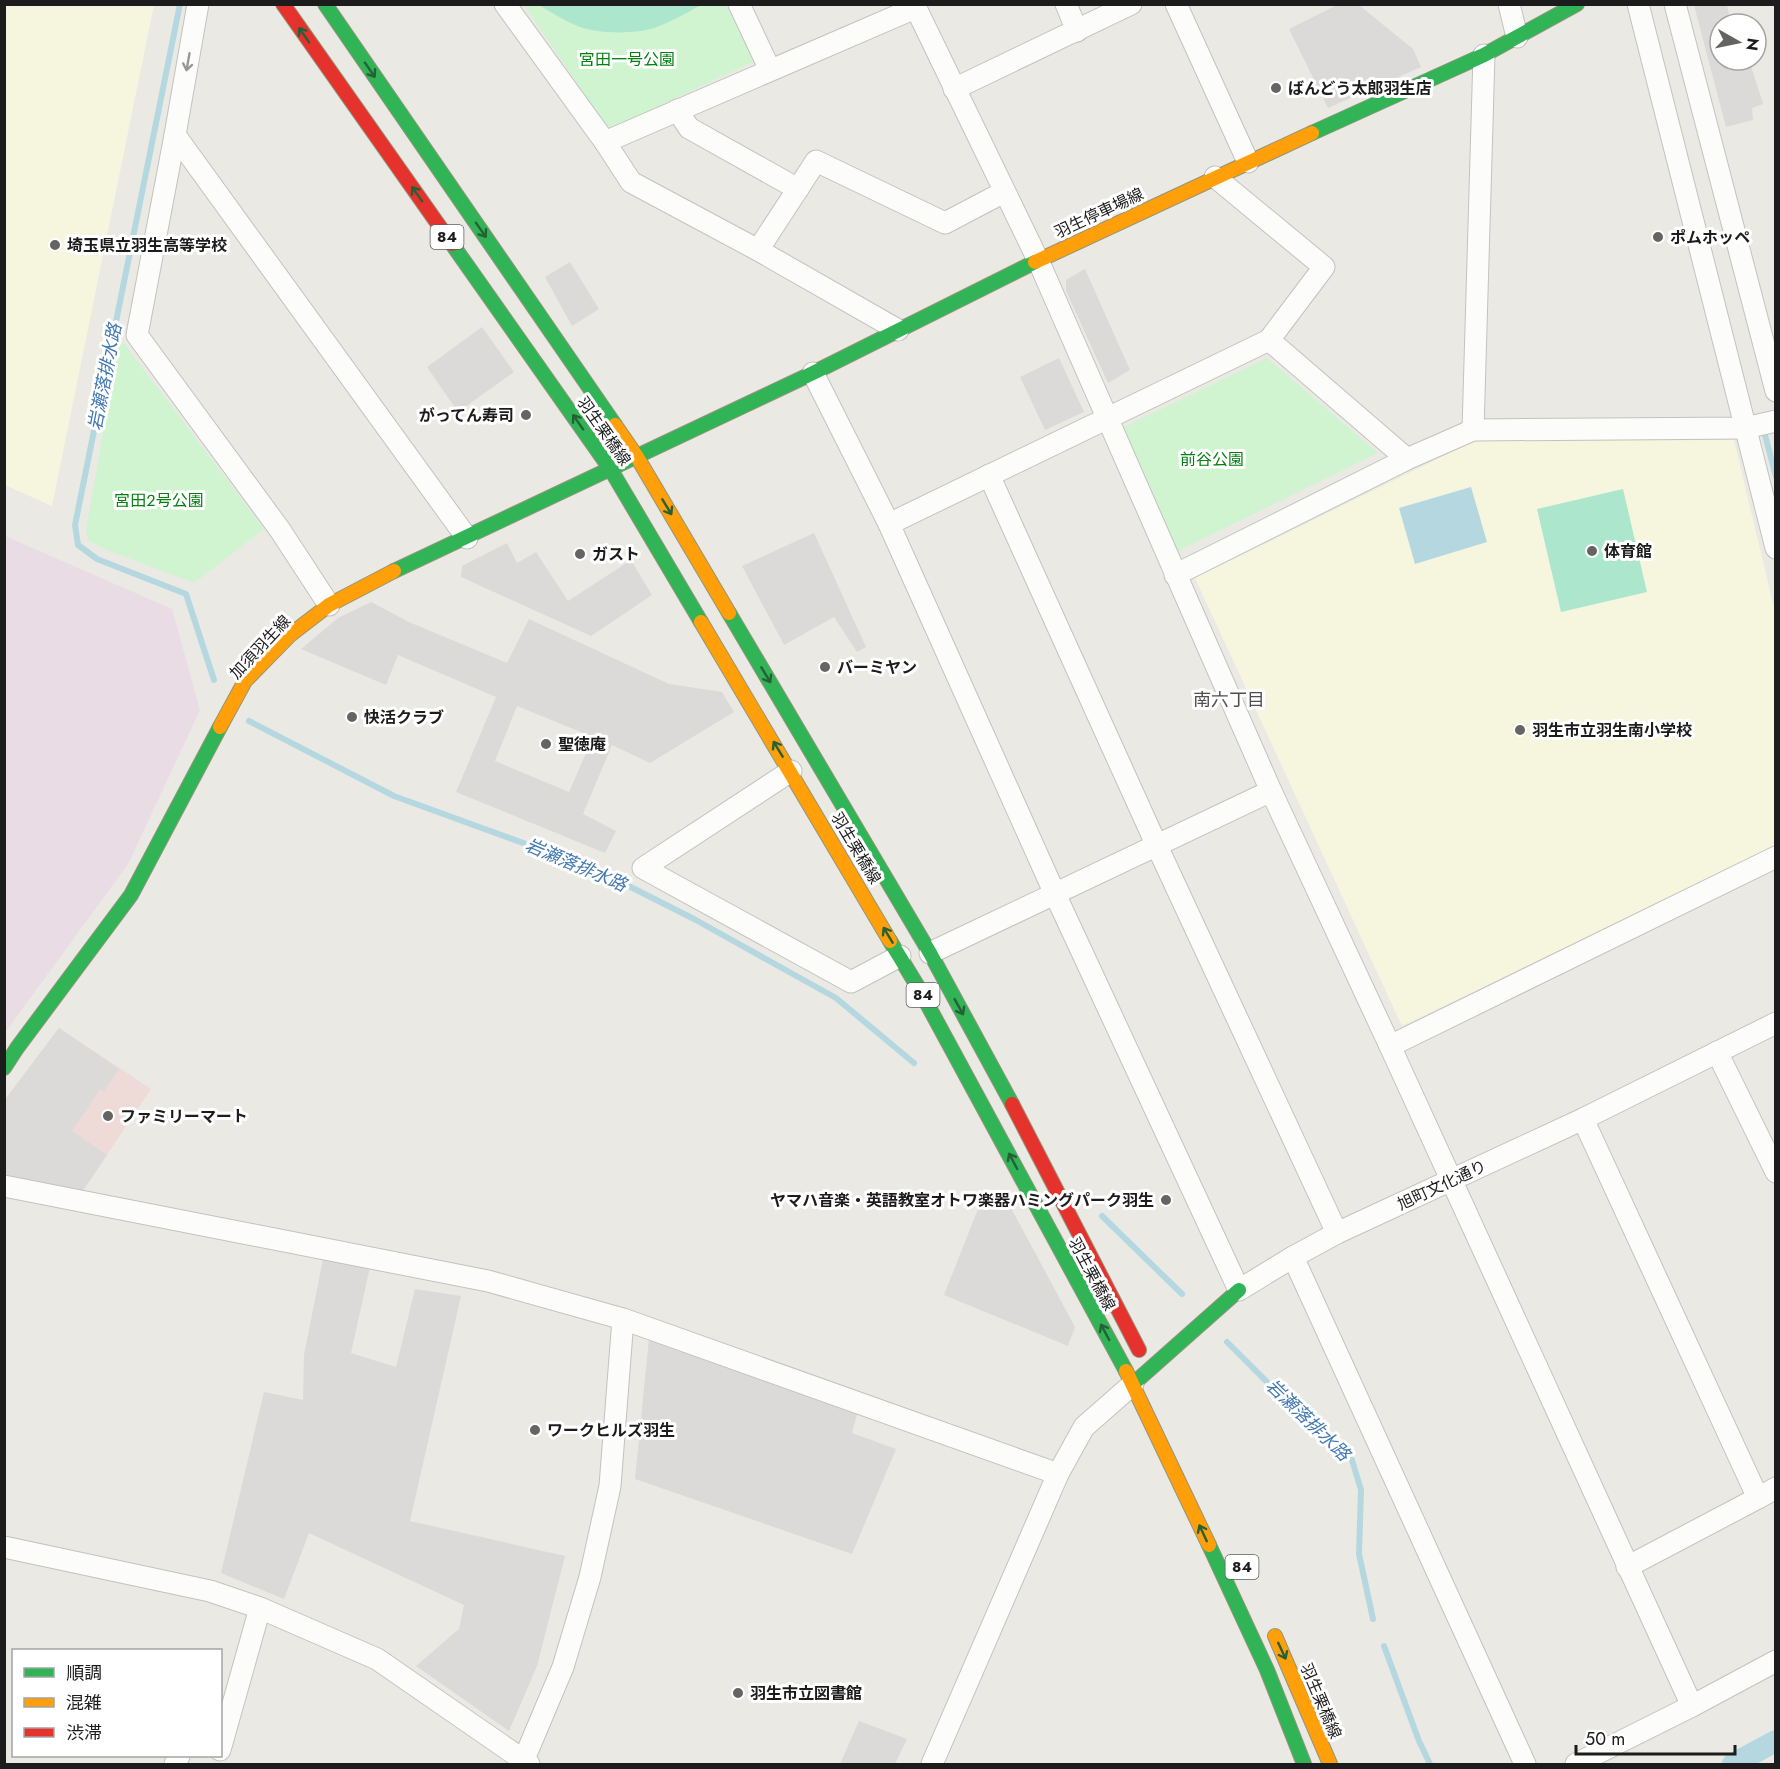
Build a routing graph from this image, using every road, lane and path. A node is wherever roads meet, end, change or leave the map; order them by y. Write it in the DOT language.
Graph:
graph roads {
  1 [pos="198,4"];
  2 [pos="283,4"];
  3 [pos="325,4"];
  4 [pos="505,4"];
  5 [pos="739,4"];
  6 [pos="1066,4"];
  7 [pos="1131,4"];
  8 [pos="1176,4"];
  9 [pos="1509,4"];
  10 [pos="1577,4"];
  11 [pos="1638,4"];
  12 [pos="1675,4"];
  13 [pos="915,6"];
  14 [pos="1077,31"];
  15 [pos="1517,37"];
  16 [pos="1484,55"];
  17 [pos="770,70"];
  18 [pos="954,89"];
  19 [pos="677,110"];
  20 [pos="175,135"];
  21 [pos="605,142"];
  22 [pos="1248,162"];
  23 [pos="1215,177"];
  24 [pos="798,189"];
  25 [pos="1005,192"];
  26 [pos="758,250"];
  27 [pos="1038,260"];
  28 [pos="898,330"];
  29 [pos="1269,340"];
  30 [pos="813,373"];
  31 [pos="1776,391"];
  32 [pos="1108,417"];
  33 [pos="1776,421"];
  34 [pos="1745,428"];
  35 [pos="1473,430"];
  36 [pos="637,457"];
  37 [pos="1407,459"];
  38 [pos="611,470"];
  39 [pos="989,475"];
  40 [pos="889,524"];
  41 [pos="466,538"];
  42 [pos="1776,548"];
  43 [pos="1175,574"];
  44 [pos="329,605"];
  45 [pos="791,771"];
  46 [pos="1271,791"];
  47 [pos="1157,846"];
  48 [pos="1776,857"];
  49 [pos="1055,894"];
  50 [pos="930,953"];
  51 [pos="900,956"];
  52 [pos="1776,1023"];
  53 [pos="11,1045"];
  54 [pos="1390,1046"];
  55 [pos="1717,1052"];
  56 [pos="4,1068"];
  57 [pos="1583,1119"];
  58 [pos="1776,1172"];
  59 [pos="1451,1180"];
  60 [pos="4,1186"];
  61 [pos="1337,1233"];
  62 [pos="1293,1257"];
  63 [pos="1239,1290"];
  64 [pos="623,1318"];
  65 [pos="1146,1379"];
  66 [pos="1058,1474"];
  67 [pos="1767,1493"];
  68 [pos="4,1547"];
  69 [pos="1627,1567"];
  70 [pos="260,1608"];
  71 [pos="1267,1620"];
  72 [pos="1776,1661"];
  73 [pos="1692,1706"];
  74 [pos="222,1743"];
  75 [pos="525,1763"];
  76 [pos="932,1764"];
  77 [pos="1304,1764"];
  78 [pos="1330,1764"];
  79 [pos="1525,1764"];
  80 [pos="1576,1764"];
  1 -- 20 [label="street, one-way"];
  38 -- 2 [label="main road, 羽生栗橋線 / 84, one-way"];
  3 -- 36 [label="main road, 羽生栗橋線 / 84, one-way"];
  4 -- 21 [label="street"];
  5 -- 17 [label="street"];
  6 -- 14 [label="street"];
  7 -- 14 [label="street"];
  8 -- 22 [label="street"];
  9 -- 15 [label="street"];
  10 -- 15 [label="main road, 羽生停車場線"];
  11 -- 34 [label="street"];
  12 -- 31 [label="street"];
  13 -- 17 [label="street"];
  13 -- 18 [label="street"];
  14 -- 18 [label="street"];
  15 -- 16 [label="main road, 羽生停車場線"];
  16 -- 22 [label="main road, 羽生停車場線"];
  16 -- 35 [label="street"];
  17 -- 19 [label="street"];
  18 -- 25 [label="street"];
  19 -- 21 [label="street"];
  19 -- 24 [label="street"];
  20 -- 41 [label="street"];
  20 -- 44 [label="street"];
  21 -- 26 [label="street"];
  22 -- 23 [label="main road, 羽生停車場線"];
  23 -- 27 [label="main road, 羽生停車場線"];
  23 -- 29 [label="street"];
  24 -- 25 [label="street"];
  24 -- 26 [label="street"];
  25 -- 27 [label="street"];
  26 -- 28 [label="street"];
  27 -- 28 [label="main road, 羽生停車場線"];
  27 -- 32 [label="street"];
  28 -- 30 [label="main road, 羽生停車場線"];
  29 -- 32 [label="street"];
  29 -- 37 [label="street"];
  30 -- 36 [label="main road, 羽生停車場線"];
  30 -- 40 [label="street"];
  32 -- 39 [label="street"];
  32 -- 43 [label="street"];
  33 -- 34 [label="street"];
  34 -- 35 [label="street"];
  34 -- 42 [label="street"];
  35 -- 37 [label="street"];
  36 -- 38 [label="main road, 加須羽生線"];
  36 -- 50 [label="main road, 羽生栗橋線 / 84, one-way"];
  37 -- 43 [label="street"];
  38 -- 41 [label="main road, 加須羽生線"];
  45 -- 38 [label="main road, 羽生栗橋線 / 84, one-way"];
  39 -- 40 [label="street"];
  39 -- 47 [label="street"];
  40 -- 49 [label="street"];
  41 -- 44 [label="main road, 加須羽生線"];
  43 -- 46 [label="street"];
  44 -- 53 [label="main road, 加須羽生線"];
  51 -- 45 [label="main road, 羽生栗橋線 / 84, one-way"];
  45 -- 51 [label="street"];
  46 -- 47 [label="street"];
  46 -- 54 [label="street"];
  47 -- 49 [label="street"];
  47 -- 61 [label="street"];
  48 -- 54 [label="street"];
  49 -- 50 [label="street"];
  49 -- 63 [label="street"];
  50 -- 65 [label="main road, 羽生栗橋線 / 84, one-way"];
  65 -- 51 [label="main road, 羽生栗橋線 / 84, one-way"];
  52 -- 55 [label="street, 旭町文化通り"];
  53 -- 56 [label="main road, 加須羽生線"];
  54 -- 59 [label="street"];
  55 -- 57 [label="street, 旭町文化通り"];
  55 -- 58 [label="street"];
  57 -- 59 [label="street, 旭町文化通り"];
  57 -- 67 [label="street"];
  59 -- 61 [label="street, 旭町文化通り"];
  59 -- 69 [label="street"];
  60 -- 64 [label="street"];
  61 -- 62 [label="street, 旭町文化通り"];
  62 -- 63 [label="street, 旭町文化通り"];
  62 -- 79 [label="street"];
  63 -- 65 [label="main road, 旭町文化通り"];
  64 -- 66 [label="street"];
  64 -- 75 [label="street"];
  65 -- 66 [label="street"];
  77 -- 65 [label="main road, 羽生栗橋線 / 84, one-way"];
  66 -- 76 [label="street"];
  67 -- 69 [label="street"];
  68 -- 70 [label="street"];
  69 -- 73 [label="street"];
  70 -- 74 [label="street"];
  70 -- 75 [label="street"];
  71 -- 78 [label="main road, 羽生栗橋線, one-way"];
  72 -- 73 [label="street"];
  73 -- 80 [label="street"];
}
